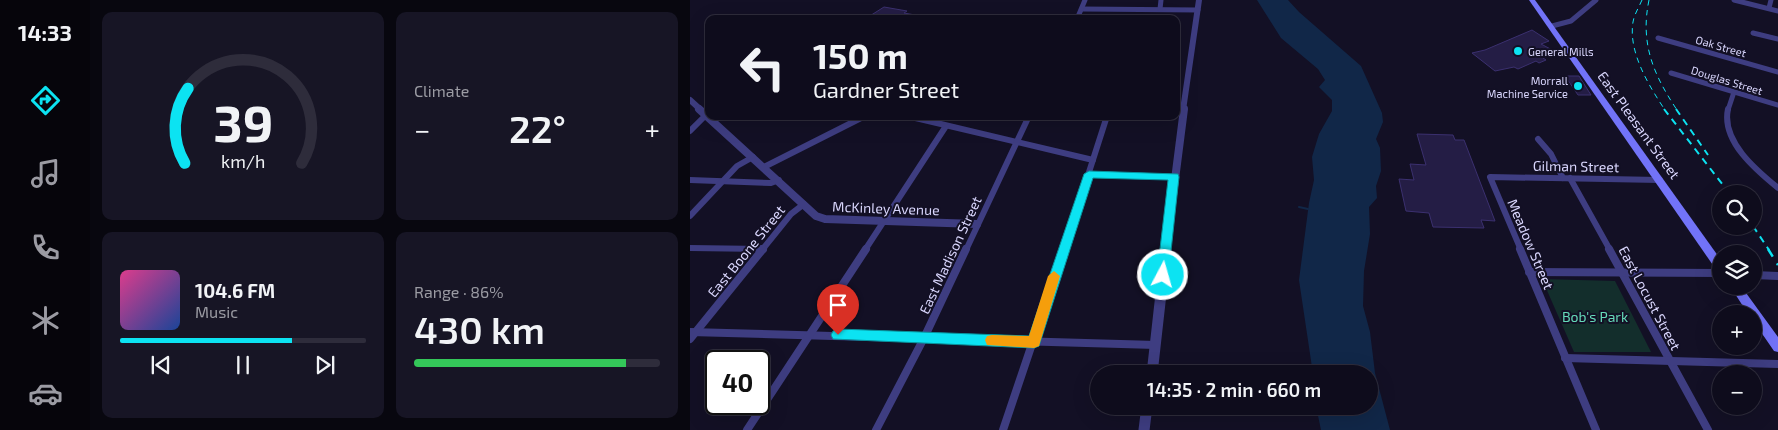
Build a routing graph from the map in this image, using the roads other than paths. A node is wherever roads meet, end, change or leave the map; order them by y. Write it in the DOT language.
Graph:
graph roads {
  1 [pos="1085,0"];
  2 [pos="1162,0"];
  3 [pos="1199,0"];
  4 [pos="1532,0"];
  5 [pos="1596,0"];
  6 [pos="1734,0"];
  7 [pos="1772,0"];
  8 [pos="1769,8"];
  9 [pos="1082,9"];
  10 [pos="1160,9"];
  11 [pos="1198,10"];
  12 [pos="1778,11"];
  13 [pos="1078,15"];
  14 [pos="1552,26"];
  15 [pos="1753,33"];
  16 [pos="1658,38"];
  17 [pos="1778,39"];
  18 [pos="1778,72"];
  19 [pos="1671,73"];
  20 [pos="1734,92"];
  21 [pos="690,100"];
  22 [pos="1778,105"];
  23 [pos="705,111"];
  24 [pos="705,115"];
  25 [pos="714,120"];
  26 [pos="857,120"];
  27 [pos="923,120"];
  28 [pos="1027,120"];
  29 [pos="1106,120"];
  30 [pos="946,126"];
  31 [pos="690,130"];
  32 [pos="1538,140"];
  33 [pos="1017,143"];
  34 [pos="753,157"];
  35 [pos="1093,160"];
  36 [pos="764,167"];
  37 [pos="1089,174"];
  38 [pos="1174,177"];
  39 [pos="1490,177"];
  40 [pos="1567,178"];
  41 [pos="690,180"];
  42 [pos="779,180"];
  43 [pos="1660,180"];
  44 [pos="724,181"];
  45 [pos="1778,188"];
  46 [pos="804,204"];
  47 [pos="690,216"];
  48 [pos="883,222"];
  49 [pos="978,224"];
  50 [pos="690,248"];
  51 [pos="763,249"];
  52 [pos="1712,255"];
  53 [pos="1622,271"];
  54 [pos="1530,272"];
  55 [pos="1712,273"];
  56 [pos="1762,275"];
  57 [pos="1778,276"];
  58 [pos="1741,295"];
  59 [pos="692,334"];
  60 [pos="812,334"];
  61 [pos="924,338"];
  62 [pos="1034,342"];
  63 [pos="1156,345"];
  64 [pos="1778,346"];
  65 [pos="1565,358"];
  66 [pos="1670,362"];
  67 [pos="1778,364"];
  68 [pos="1153,365"];
  69 [pos="1146,415"];
  70 [pos="748,430"];
  71 [pos="876,430"];
  72 [pos="1003,430"];
  73 [pos="1144,430"];
  74 [pos="1596,430"];
  75 [pos="1708,430"];
  1 -- 9 [label="street"];
  2 -- 10 [label="street"];
  3 -- 11 [label="street"];
  4 -- 14 [label="main road, East Pleasant Street"];
  5 -- 14 [label="street"];
  6 -- 8 [label="street"];
  7 -- 8 [label="street"];
  8 -- 12 [label="street"];
  9 -- 10 [label="street"];
  9 -- 13 [label="street"];
  10 -- 11 [label="street"];
  11 -- 38 [label="street"];
  14 -- 43 [label="main road, East Pleasant Street"];
  15 -- 17 [label="street"];
  16 -- 18 [label="street, Oak Street"];
  19 -- 20 [label="street, Douglas Street"];
  20 -- 22 [label="street, Douglas Street"];
  20 -- 45 [label="street"];
  21 -- 23 [label="street, McKinley Avenue"];
  24 -- 31 [label="street"];
  25 -- 34 [label="street, McKinley Avenue"];
  26 -- 36 [label="street"];
  27 -- 30 [label="street"];
  28 -- 33 [label="street, East Madison Street"];
  29 -- 35 [label="street"];
  30 -- 33 [label="street"];
  30 -- 48 [label="street"];
  32 -- 40 [label="street, East Locust Street"];
  33 -- 35 [label="street"];
  33 -- 49 [label="street, East Madison Street"];
  34 -- 36 [label="street, McKinley Avenue"];
  34 -- 44 [label="street"];
  35 -- 37 [label="street"];
  36 -- 42 [label="street, McKinley Avenue"];
  37 -- 38 [label="street"];
  37 -- 62 [label="street"];
  38 -- 63 [label="street"];
  39 -- 40 [label="street, Gilman Street"];
  39 -- 54 [label="street, Meadow Street"];
  40 -- 43 [label="street, Gilman Street"];
  40 -- 53 [label="street, East Locust Street"];
  41 -- 44 [label="street"];
  42 -- 44 [label="street"];
  42 -- 46 [label="street, McKinley Avenue"];
  43 -- 52 [label="main road, East Pleasant Street"];
  44 -- 47 [label="street"];
  46 -- 48 [label="street, McKinley Avenue"];
  46 -- 51 [label="street, East Boone Street"];
  48 -- 49 [label="street, McKinley Avenue"];
  48 -- 60 [label="street"];
  49 -- 61 [label="street, East Madison Street"];
  50 -- 51 [label="street"];
  51 -- 59 [label="street, East Boone Street"];
  53 -- 54 [label="street"];
  53 -- 55 [label="street"];
  53 -- 66 [label="street, East Locust Street"];
  54 -- 65 [label="street, Meadow Street"];
  56 -- 57 [label="street"];
  58 -- 64 [label="main road"];
  59 -- 60 [label="street"];
  60 -- 61 [label="street"];
  60 -- 70 [label="street"];
  61 -- 62 [label="street"];
  61 -- 71 [label="street, East Madison Street"];
  62 -- 63 [label="street"];
  62 -- 72 [label="street"];
  63 -- 68 [label="street"];
  65 -- 66 [label="street"];
  65 -- 74 [label="street, Meadow Street"];
  66 -- 67 [label="street"];
  66 -- 75 [label="street, East Locust Street"];
  69 -- 73 [label="street"];
}
